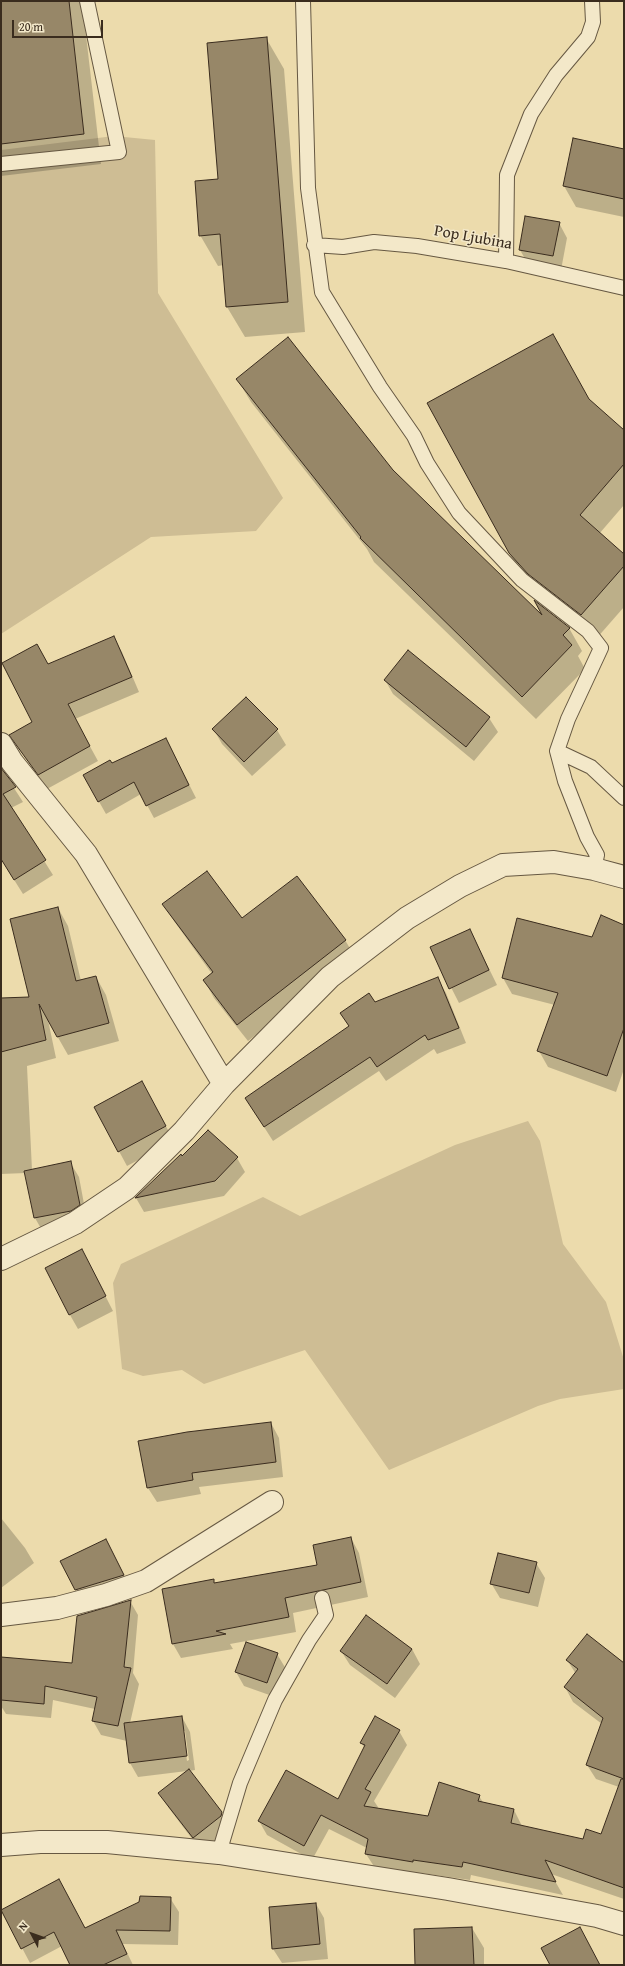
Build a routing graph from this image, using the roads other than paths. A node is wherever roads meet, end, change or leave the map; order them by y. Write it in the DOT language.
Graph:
graph roads {
  1 [pos="86,1"];
  2 [pos="303,1"];
  3 [pos="592,1"];
  4 [pos="1,164"];
  5 [pos="314,245"];
  6 [pos="506,261"];
  7 [pos="624,288"];
  8 [pos="1,744"];
  9 [pos="557,751"];
  10 [pos="624,798"];
  11 [pos="594,868"];
  12 [pos="624,877"];
  13 [pos="224,1084"];
  14 [pos="1,1258"];
  15 [pos="272,1502"];
  16 [pos="322,1598"];
  17 [pos="1,1615"];
  18 [pos="1,1845"];
  19 [pos="219,1854"];
  20 [pos="624,1924"];
  1 -- 4 [label="lane"];
  2 -- 5 [label="lane"];
  3 -- 6 [label="lane"];
  5 -- 6 [label="lane, Pop Ljubina"];
  5 -- 9 [label="lane"];
  6 -- 7 [label="lane, Pop Ljubina"];
  8 -- 13 [label="street"];
  9 -- 10 [label="lane"];
  9 -- 11 [label="lane"];
  11 -- 12 [label="street"];
  11 -- 13 [label="street"];
  13 -- 14 [label="street"];
  15 -- 17 [label="street"];
  16 -- 19 [label="lane"];
  18 -- 19 [label="street"];
  19 -- 20 [label="street"];
}
